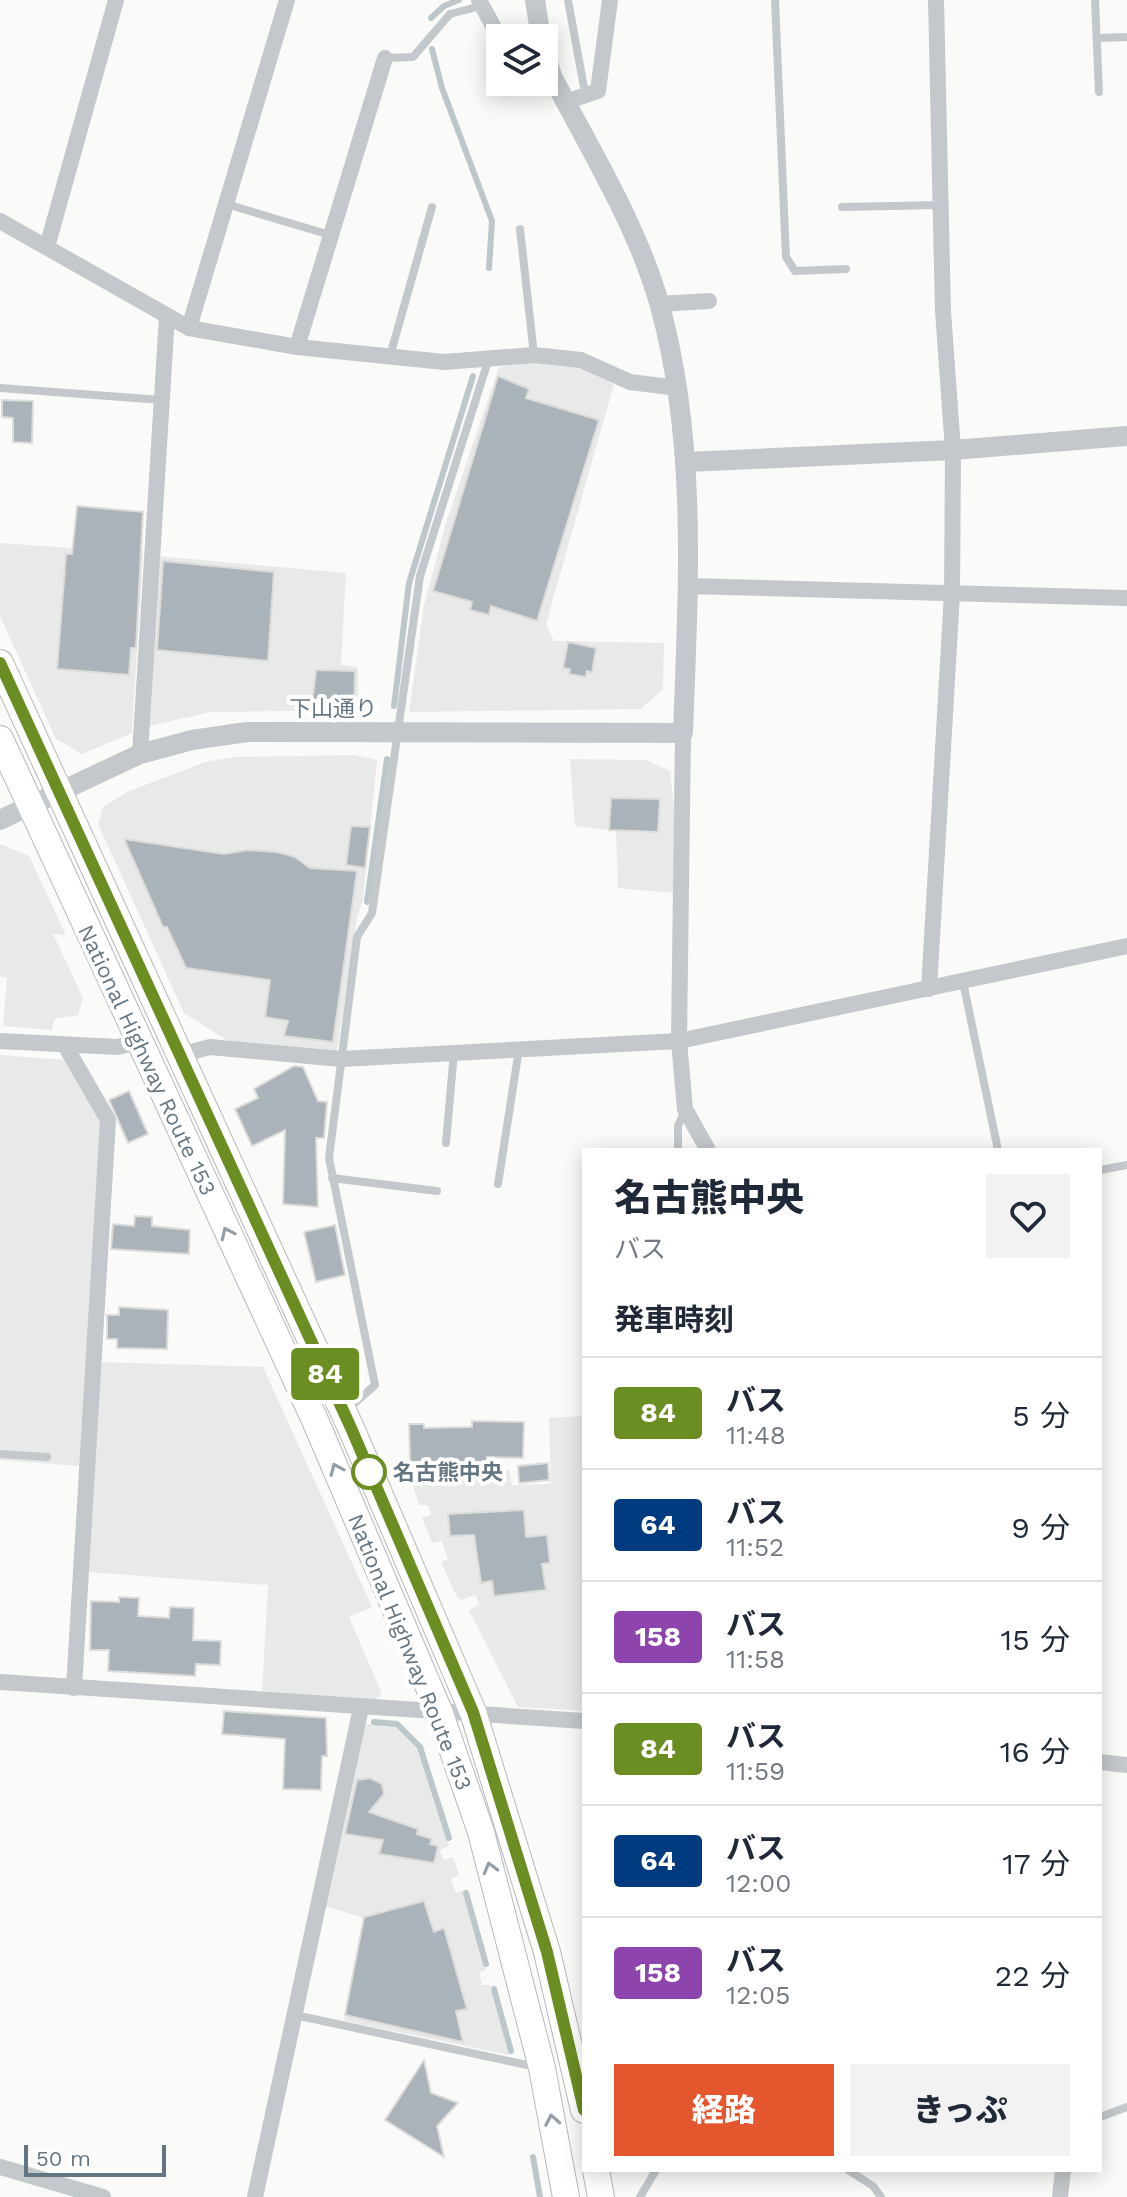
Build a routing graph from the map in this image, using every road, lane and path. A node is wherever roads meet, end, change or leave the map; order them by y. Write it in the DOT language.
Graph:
graph roads {
  1 [pos="116,0"];
  2 [pos="287,0"];
  3 [pos="535,0"];
  4 [pos="568,0"];
  5 [pos="610,0"];
  6 [pos="775,0"];
  7 [pos="936,0"];
  8 [pos="1095,0"];
  9 [pos="480,3"];
  10 [pos="492,24"];
  11 [pos="539,24"];
  12 [pos="1127,37"];
  13 [pos="1097,38"];
  14 [pos="385,58"];
  15 [pos="1099,92"];
  16 [pos="585,93"];
  17 [pos="558,94"];
  18 [pos="565,102"];
  19 [pos="226,204"];
  20 [pos="940,205"];
  21 [pos="432,207"];
  22 [pos="842,207"];
  23 [pos="0,221"];
  24 [pos="520,229"];
  25 [pos="331,236"];
  26 [pos="47,247"];
  27 [pos="846,269"];
  28 [pos="709,301"];
  29 [pos="659,304"];
  30 [pos="167,316"];
  31 [pos="189,328"];
  32 [pos="297,347"];
  33 [pos="534,355"];
  34 [pos="390,356"];
  35 [pos="488,361"];
  36 [pos="0,388"];
  37 [pos="678,388"];
  38 [pos="163,400"];
  39 [pos="1127,436"];
  40 [pos="953,450"];
  41 [pos="687,462"];
  42 [pos="688,586"];
  43 [pos="952,594"];
  44 [pos="1127,598"];
  45 [pos="0,663"];
  46 [pos="397,732"];
  47 [pos="683,733"];
  48 [pos="0,739"];
  49 [pos="140,754"];
  50 [pos="60,792"];
  51 [pos="31,806"];
  52 [pos="0,820"];
  53 [pos="1127,946"];
  54 [pos="963,982"];
  55 [pos="929,989"];
  56 [pos="0,1041"];
  57 [pos="679,1041"];
  58 [pos="138,1042"];
  59 [pos="66,1047"];
  60 [pos="519,1049"];
  61 [pos="454,1052"];
  62 [pos="180,1055"];
  63 [pos="341,1059"];
  64 [pos="685,1109"];
  65 [pos="446,1143"];
  66 [pos="678,1148"];
  67 [pos="707,1148"];
  68 [pos="998,1148"];
  69 [pos="1127,1165"];
  70 [pos="1102,1170"];
  71 [pos="332,1178"];
  72 [pos="498,1184"];
  73 [pos="437,1191"];
  74 [pos="344,1414"];
  75 [pos="0,1454"];
  76 [pos="47,1457"];
  77 [pos="0,1682"];
  78 [pos="74,1688"];
  79 [pos="361,1708"];
  80 [pos="439,1711"];
  81 [pos="473,1712"];
  82 [pos="582,1721"];
  83 [pos="1102,1762"];
  84 [pos="1127,1765"];
  85 [pos="294,2015"];
  86 [pos="542,2068"];
  87 [pos="582,2101"];
  88 [pos="1127,2107"];
  89 [pos="1102,2116"];
  90 [pos="0,2167"];
  91 [pos="596,2172"];
  92 [pos="655,2172"];
  93 [pos="851,2172"];
  94 [pos="1063,2172"];
  95 [pos="103,2197"];
  96 [pos="255,2197"];
  97 [pos="566,2197"];
  98 [pos="601,2197"];
  99 [pos="640,2197"];
  100 [pos="881,2197"];
  101 [pos="1060,2197"];
  1 -- 26 [label="street"];
  2 -- 19 [label="street"];
  3 -- 11 [label="street"];
  4 -- 16 [label="lane"];
  5 -- 16 [label="street"];
  6 -- 27 [label="lane"];
  7 -- 20 [label="street"];
  8 -- 13 [label="lane"];
  9 -- 10 [label="street"];
  9 -- 14 [label="lane"];
  12 -- 13 [label="lane"];
  13 -- 15 [label="lane"];
  14 -- 25 [label="street"];
  16 -- 18 [label="street"];
  17 -- 18 [label="street"];
  18 -- 29 [label="street"];
  19 -- 25 [label="lane"];
  19 -- 31 [label="street"];
  20 -- 22 [label="lane"];
  20 -- 40 [label="street"];
  21 -- 34 [label="lane"];
  23 -- 26 [label="street"];
  24 -- 33 [label="lane"];
  25 -- 32 [label="street"];
  26 -- 30 [label="street"];
  28 -- 29 [label="street"];
  29 -- 37 [label="street"];
  30 -- 31 [label="street"];
  30 -- 38 [label="street"];
  31 -- 32 [label="street"];
  32 -- 34 [label="street"];
  33 -- 35 [label="street"];
  33 -- 37 [label="street"];
  34 -- 35 [label="street"];
  35 -- 46 [label="lane"];
  36 -- 38 [label="lane"];
  37 -- 41 [label="street"];
  38 -- 49 [label="street"];
  39 -- 40 [label="street"];
  40 -- 41 [label="street"];
  40 -- 43 [label="street"];
  41 -- 42 [label="street"];
  42 -- 43 [label="street"];
  42 -- 47 [label="street"];
  43 -- 44 [label="street"];
  43 -- 55 [label="street"];
  45 -- 50 [label="highway, National Highway Route 153"];
  46 -- 47 [label="street, 下山通り"];
  46 -- 49 [label="street, 下山通り"];
  46 -- 63 [label="lane"];
  47 -- 57 [label="street"];
  48 -- 51 [label="highway, National Highway Route 153"];
  49 -- 50 [label="street, 下山通り"];
  50 -- 51 [label="street, 下山通り"];
  50 -- 62 [label="highway, National Highway Route 153"];
  51 -- 52 [label="street, 下山通り"];
  51 -- 58 [label="highway, National Highway Route 153"];
  53 -- 54 [label="street"];
  54 -- 55 [label="street"];
  54 -- 68 [label="lane"];
  55 -- 57 [label="street"];
  56 -- 59 [label="street"];
  57 -- 60 [label="street"];
  57 -- 64 [label="street"];
  58 -- 59 [label="street"];
  80 -- 58 [label="highway, National Highway Route 153, one-way"];
  59 -- 78 [label="street"];
  60 -- 61 [label="street"];
  60 -- 72 [label="lane"];
  61 -- 63 [label="street"];
  61 -- 65 [label="lane"];
  62 -- 63 [label="street"];
  62 -- 74 [label="highway, National Highway Route 153"];
  63 -- 71 [label="lane"];
  64 -- 66 [label="lane"];
  64 -- 67 [label="street"];
  69 -- 70 [label="lane"];
  71 -- 73 [label="lane"];
  71 -- 74 [label="lane"];
  74 -- 81 [label="highway, National Highway Route 153"];
  75 -- 76 [label="lane"];
  77 -- 78 [label="street"];
  78 -- 79 [label="street"];
  79 -- 80 [label="street"];
  79 -- 85 [label="street"];
  80 -- 81 [label="street"];
  86 -- 80 [label="highway, National Highway Route 153, one-way"];
  81 -- 82 [label="street"];
  81 -- 87 [label="highway, National Highway Route 153"];
  83 -- 84 [label="street"];
  85 -- 86 [label="lane"];
  85 -- 96 [label="street"];
  97 -- 86 [label="highway, National Highway Route 153, one-way"];
  88 -- 89 [label="lane"];
  90 -- 95 [label="street"];
  91 -- 98 [label="highway"];
  92 -- 99 [label="lane"];
  93 -- 100 [label="lane"];
  94 -- 101 [label="street"];
}
